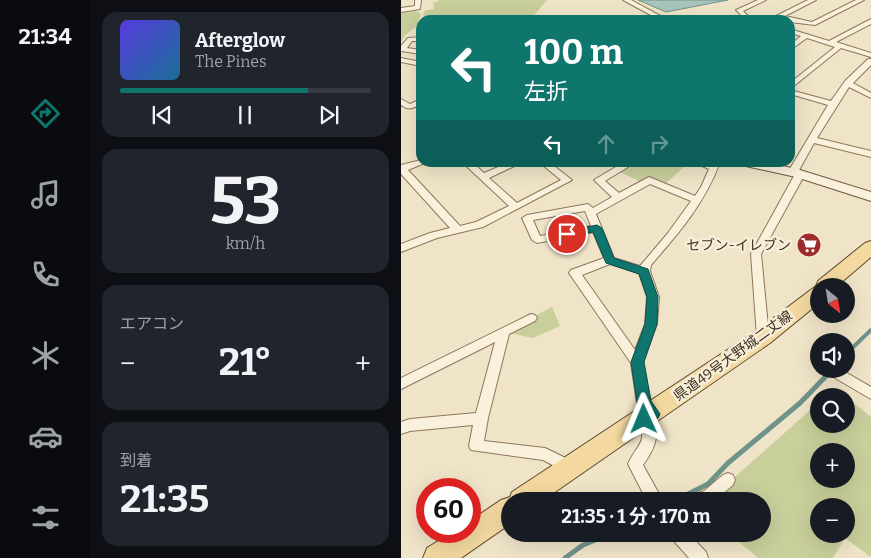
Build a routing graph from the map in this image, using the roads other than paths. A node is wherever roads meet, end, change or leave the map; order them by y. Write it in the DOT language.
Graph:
graph roads {
  1 [pos="418,0"];
  2 [pos="626,0"];
  3 [pos="763,0"];
  4 [pos="813,0"];
  5 [pos="861,0"];
  6 [pos="401,10"];
  7 [pos="655,15"];
  8 [pos="742,15"];
  9 [pos="781,15"];
  10 [pos="795,21"];
  11 [pos="871,21"];
  12 [pos="795,33"];
  13 [pos="806,36"];
  14 [pos="416,39"];
  15 [pos="830,43"];
  16 [pos="795,44"];
  17 [pos="840,46"];
  18 [pos="416,51"];
  19 [pos="871,56"];
  20 [pos="401,60"];
  21 [pos="871,61"];
  22 [pos="416,63"];
  23 [pos="795,83"];
  24 [pos="848,83"];
  25 [pos="795,93"];
  26 [pos="871,96"];
  27 [pos="401,101"];
  28 [pos="416,104"];
  29 [pos="833,104"];
  30 [pos="813,140"];
  31 [pos="871,154"];
  32 [pos="416,164"];
  33 [pos="471,167"];
  34 [pos="508,167"];
  35 [pos="550,167"];
  36 [pos="623,167"];
  37 [pos="713,167"];
  38 [pos="769,167"];
  39 [pos="401,169"];
  40 [pos="796,173"];
  41 [pos="483,178"];
  42 [pos="871,197"];
  43 [pos="617,198"];
  44 [pos="697,200"];
  45 [pos="516,207"];
  46 [pos="591,213"];
  47 [pos="597,228"];
  48 [pos="458,230"];
  49 [pos="871,246"];
  50 [pos="401,248"];
  51 [pos="610,260"];
  52 [pos="644,271"];
  53 [pos="834,278"];
  54 [pos="810,299"];
  55 [pos="531,318"];
  56 [pos="504,332"];
  57 [pos="763,337"];
  58 [pos="637,362"];
  59 [pos="846,378"];
  60 [pos="401,384"];
  61 [pos="871,394"];
  62 [pos="649,416"];
  63 [pos="481,418"];
  64 [pos="401,428"];
  65 [pos="571,468"];
  66 [pos="728,480"];
  67 [pos="535,492"];
  68 [pos="650,492"];
  69 [pos="714,492"];
  70 [pos="501,515"];
  71 [pos="686,542"];
  72 [pos="437,558"];
  73 [pos="700,558"];
  1 -- 6 [label="street"];
  2 -- 7 [label="street"];
  3 -- 8 [label="street"];
  4 -- 9 [label="street"];
  5 -- 10 [label="street"];
  11 -- 15 [label="street"];
  12 -- 13 [label="street"];
  13 -- 15 [label="street"];
  13 -- 16 [label="street"];
  14 -- 18 [label="street"];
  15 -- 17 [label="street"];
  17 -- 19 [label="street"];
  17 -- 23 [label="street"];
  20 -- 22 [label="street"];
  21 -- 24 [label="street"];
  24 -- 26 [label="street"];
  24 -- 29 [label="street"];
  25 -- 29 [label="street"];
  27 -- 28 [label="street"];
  29 -- 30 [label="street"];
  30 -- 31 [label="street"];
  30 -- 40 [label="street"];
  32 -- 39 [label="street"];
  33 -- 41 [label="street"];
  34 -- 41 [label="street"];
  35 -- 45 [label="street"];
  36 -- 43 [label="street"];
  37 -- 44 [label="street"];
  38 -- 40 [label="street"];
  39 -- 48 [label="street"];
  40 -- 42 [label="street"];
  40 -- 57 [label="street"];
  41 -- 45 [label="street"];
  43 -- 44 [label="street"];
  43 -- 46 [label="street"];
  44 -- 52 [label="street"];
  45 -- 48 [label="street"];
  46 -- 47 [label="street"];
  46 -- 47 [label="street"];
  47 -- 51 [label="street"];
  48 -- 50 [label="street"];
  49 -- 53 [label="main road"];
  51 -- 52 [label="street"];
  51 -- 58 [label="street"];
  52 -- 58 [label="street"];
  54 -- 57 [label="main road, 県道49号大野城二丈線"];
  55 -- 56 [label="street"];
  56 -- 60 [label="street"];
  56 -- 63 [label="street"];
  57 -- 62 [label="main road, 県道49号大野城二丈線"];
  58 -- 62 [label="street"];
  59 -- 61 [label="street"];
  62 -- 65 [label="main road, 県道49号大野城二丈線"];
  62 -- 68 [label="street"];
  63 -- 64 [label="street"];
  63 -- 65 [label="street"];
  65 -- 67 [label="main road, 県道49号大野城二丈線"];
  66 -- 69 [label="street"];
  70 -- 72 [label="main road"];
  71 -- 73 [label="street"];
}
